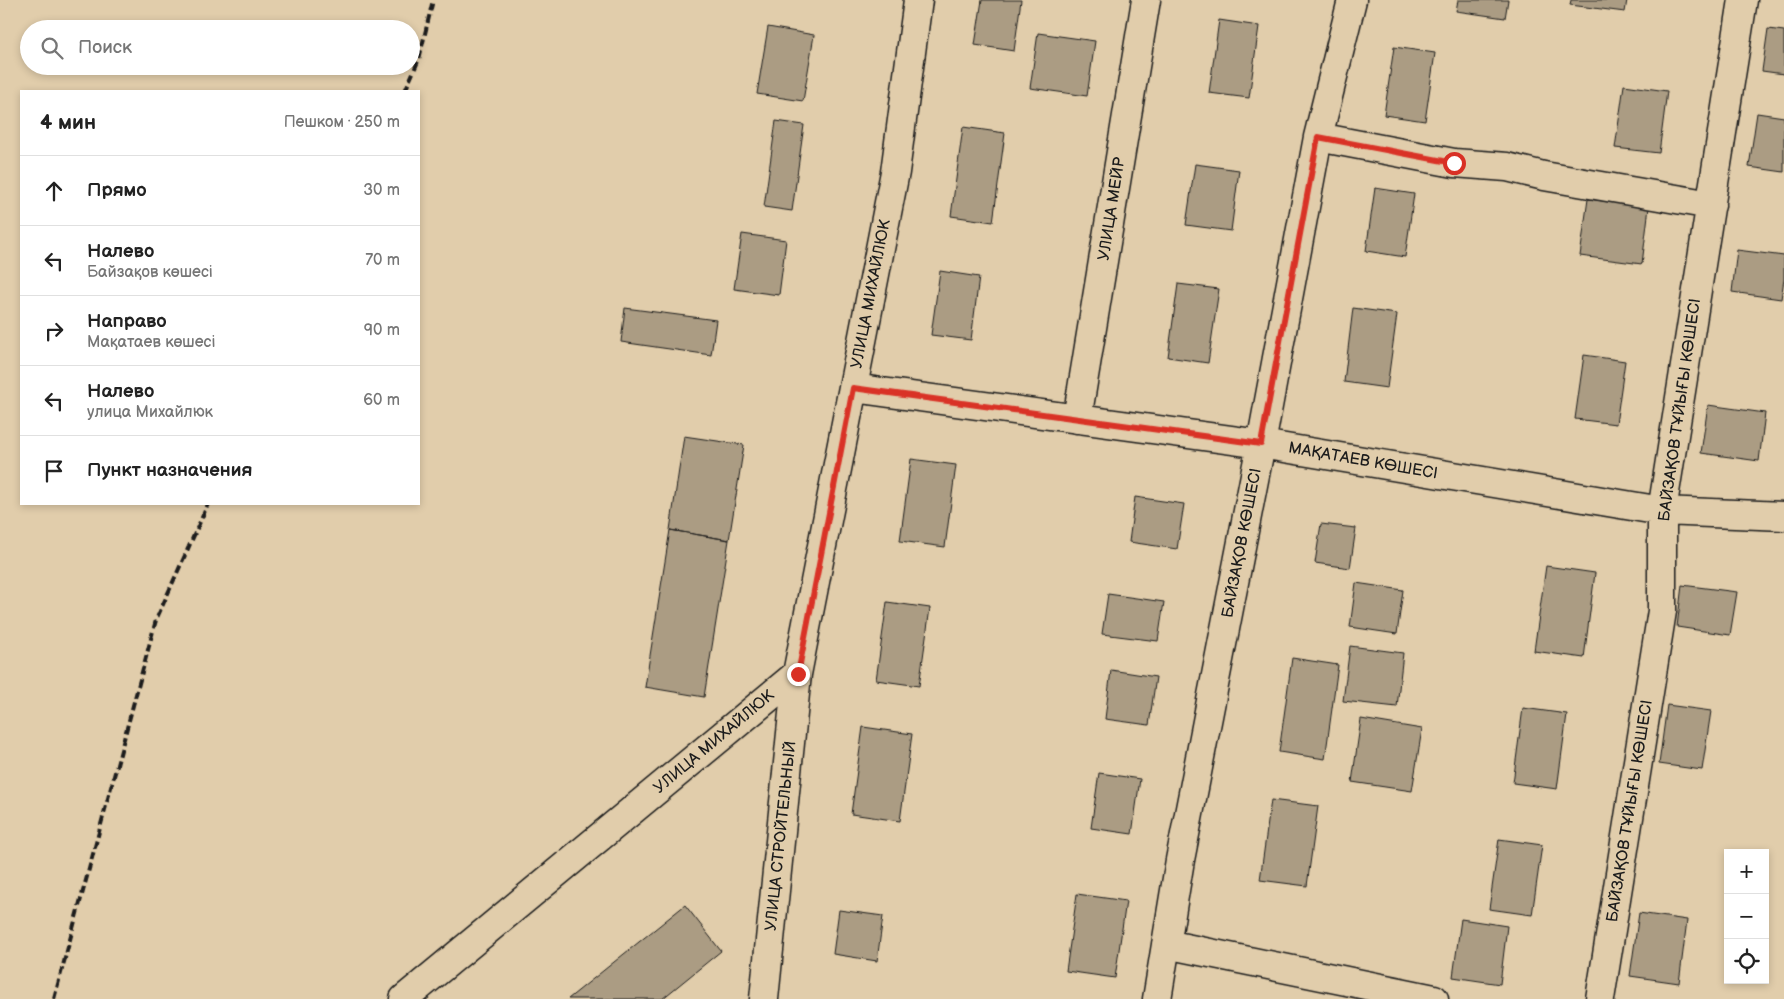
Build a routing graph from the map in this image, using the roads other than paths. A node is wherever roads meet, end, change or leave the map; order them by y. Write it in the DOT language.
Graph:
graph roads {
  1 [pos="918,0"];
  2 [pos="1146,0"];
  3 [pos="1352,0"];
  4 [pos="1743,0"];
  5 [pos="1318,137"];
  6 [pos="1711,205"];
  7 [pos="853,388"];
  8 [pos="1077,419"];
  9 [pos="1261,444"];
  10 [pos="1662,511"];
  11 [pos="1784,516"];
  12 [pos="798,674"];
  13 [pos="1166,944"];
  14 [pos="404,999"];
  15 [pos="764,999"];
  16 [pos="1157,999"];
  17 [pos="1434,999"];
  18 [pos="1600,999"];
  1 -- 7 [label="street, УЛИЦА МИХАЙЛЮК"];
  2 -- 8 [label="street, УЛИЦА МЕЙР"];
  3 -- 5 [label="street, БАЙЗАҚОВ КӨШЕСІ"];
  4 -- 6 [label="street, БАЙЗАҚОВ ТҰЙЫҒЫ КӨШЕСІ"];
  5 -- 6 [label="street"];
  5 -- 9 [label="street, БАЙЗАҚОВ КӨШЕСІ"];
  6 -- 10 [label="street, БАЙЗАҚОВ ТҰЙЫҒЫ КӨШЕСІ"];
  7 -- 8 [label="street, МАҚАТАЕВ КӨШЕСІ"];
  7 -- 12 [label="street, УЛИЦА МИХАЙЛЮК"];
  8 -- 9 [label="street, МАҚАТАЕВ КӨШЕСІ"];
  9 -- 10 [label="street, МАҚАТАЕВ КӨШЕСІ"];
  9 -- 13 [label="street, БАЙЗАҚОВ КӨШЕСІ"];
  10 -- 11 [label="street, МАҚАТАЕВ КӨШЕСІ"];
  10 -- 18 [label="street, БАЙЗАҚОВ ТҰЙЫҒЫ КӨШЕСІ"];
  12 -- 14 [label="street, УЛИЦА МИХАЙЛЮК"];
  12 -- 15 [label="street, УЛИЦА СТРОЙТЕЛЬНЫЙ"];
  13 -- 16 [label="street, БАЙЗАҚОВ КӨШЕСІ"];
  13 -- 17 [label="street"];
}
